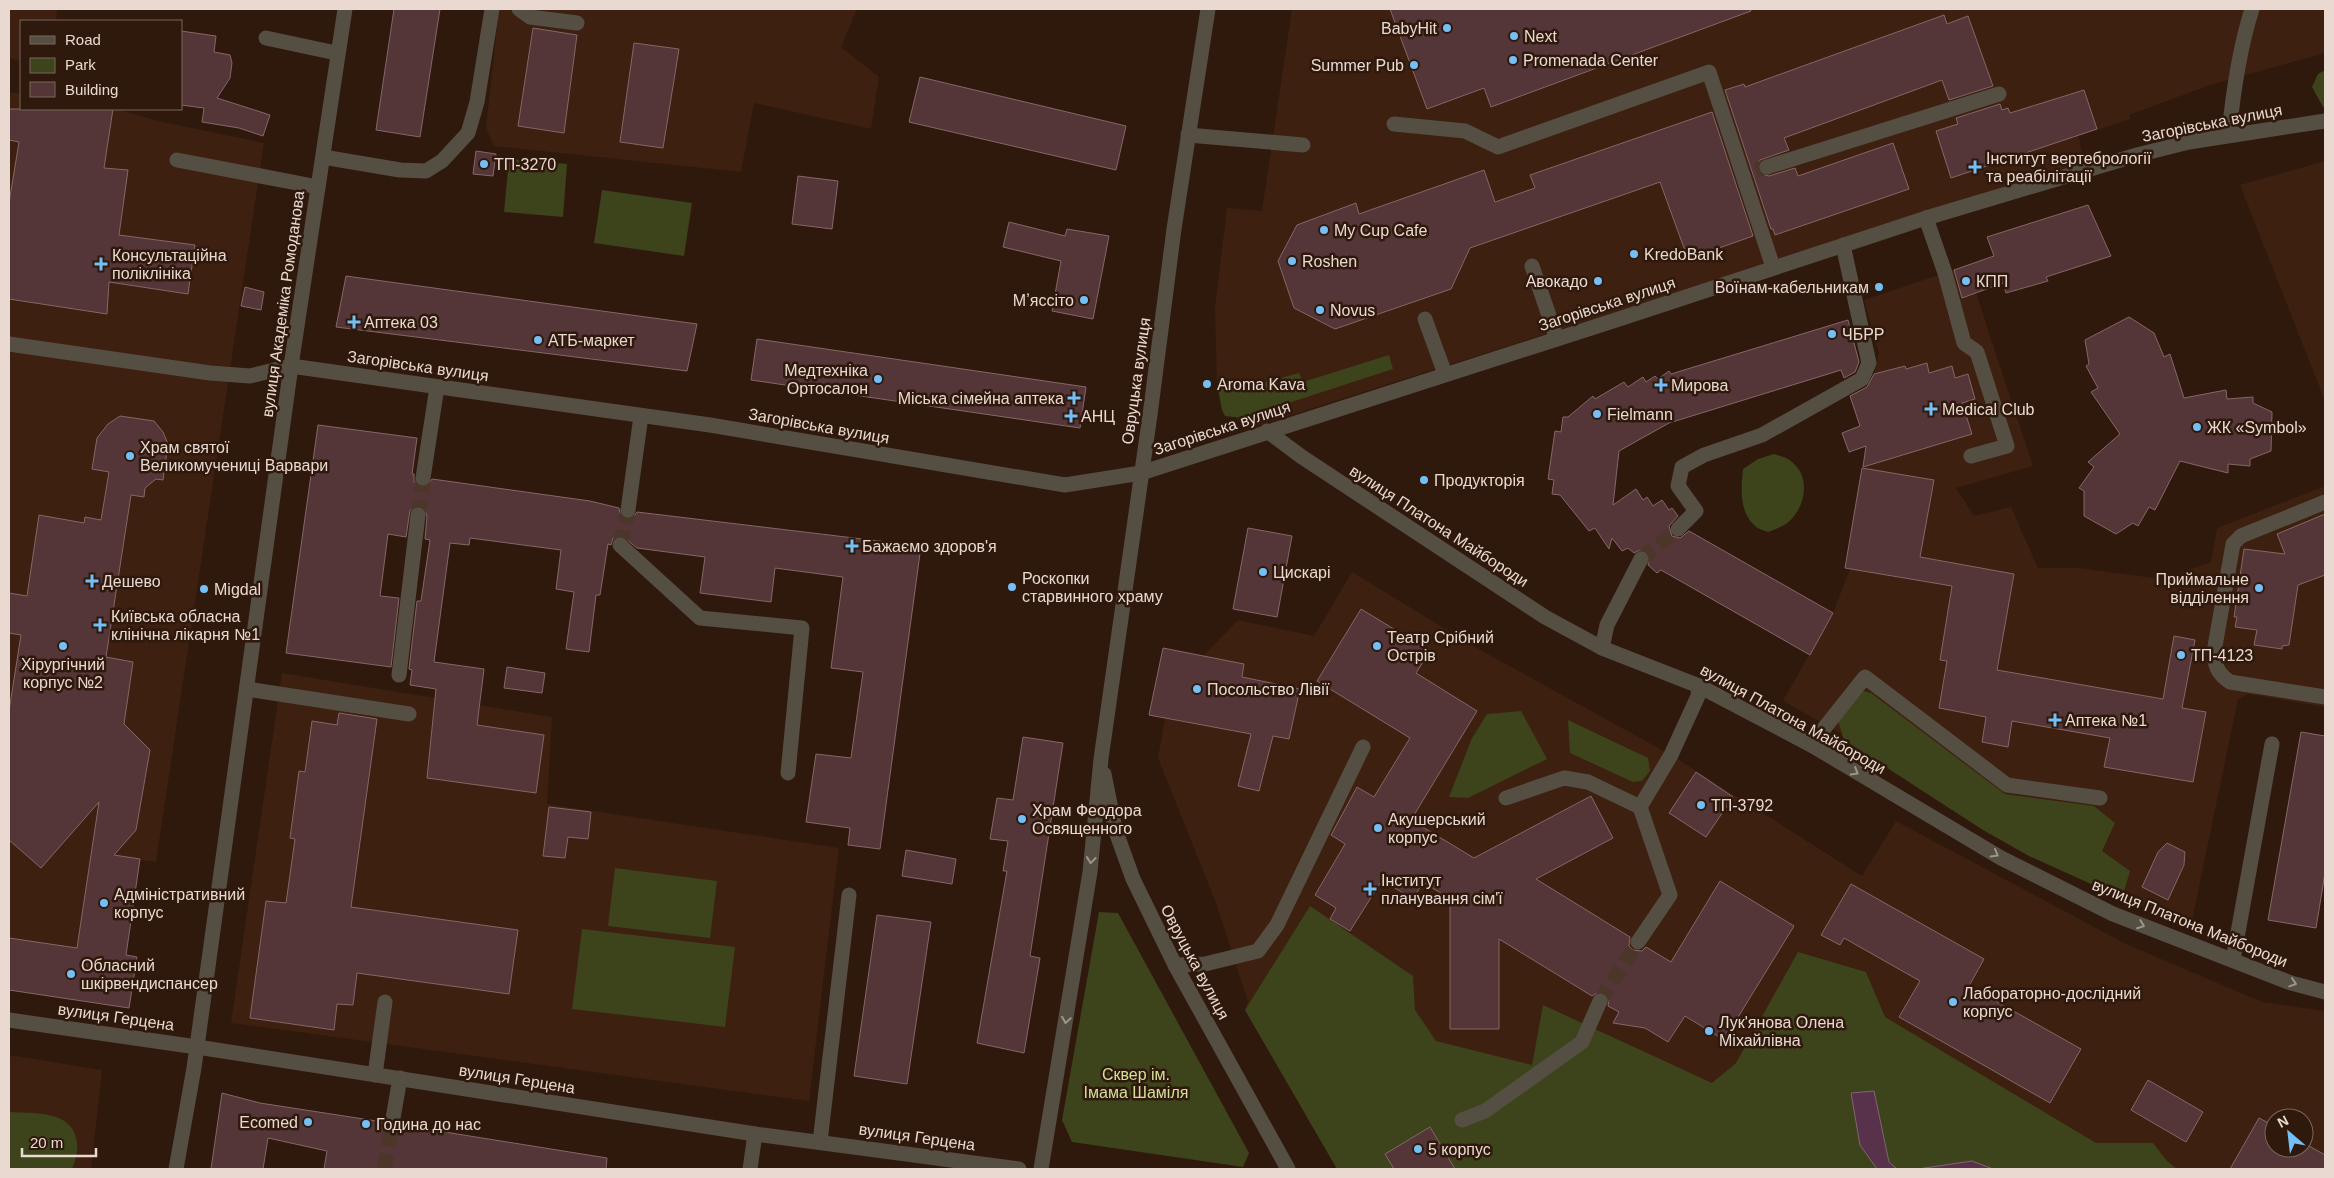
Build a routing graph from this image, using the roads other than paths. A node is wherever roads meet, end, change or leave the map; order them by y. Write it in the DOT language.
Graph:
graph roads {
  1 [pos="344,9"];
  2 [pos="492,9"];
  3 [pos="519,9"];
  4 [pos="1208,9"];
  5 [pos="2252,9"];
  6 [pos="577,23"];
  7 [pos="266,38"];
  8 [pos="336,53"];
  9 [pos="1999,94"];
  10 [pos="2325,122"];
  11 [pos="1394,124"];
  12 [pos="1188,135"];
  13 [pos="2229,135"];
  14 [pos="1303,145"];
  15 [pos="323,156"];
  16 [pos="177,160"];
  17 [pos="1755,170"];
  18 [pos="318,187"];
  19 [pos="1926,218"];
  20 [pos="1843,245"];
  21 [pos="1532,266"];
  22 [pos="1773,267"];
  23 [pos="1425,319"];
  24 [pos="1557,339"];
  25 [pos="9,344"];
  26 [pos="291,366"];
  27 [pos="1445,374"];
  28 [pos="437,387"];
  29 [pos="641,416"];
  30 [pos="1267,432"];
  31 [pos="1971,456"];
  32 [pos="1141,473"];
  33 [pos="423,478"];
  34 [pos="2325,502"];
  35 [pos="628,510"];
  36 [pos="418,515"];
  37 [pos="1678,529"];
  38 [pos="620,545"];
  39 [pos="1641,559"];
  40 [pos="1602,648"];
  41 [pos="399,675"];
  42 [pos="1699,686"];
  43 [pos="247,689"];
  44 [pos="2325,697"];
  45 [pos="409,714"];
  46 [pos="2272,744"];
  47 [pos="1813,746"];
  48 [pos="1363,747"];
  49 [pos="1101,759"];
  50 [pos="788,773"];
  51 [pos="1506,798"];
  52 [pos="2100,798"];
  53 [pos="1640,807"];
  54 [pos="849,895"];
  55 [pos="1638,942"];
  56 [pos="2232,960"];
  57 [pos="1175,965"];
  58 [pos="2325,992"];
  59 [pos="1600,1001"];
  60 [pos="385,1002"];
  61 [pos="9,1020"];
  62 [pos="197,1046"];
  63 [pos="376,1075"];
  64 [pos="400,1078"];
  65 [pos="1462,1120"];
  66 [pos="392,1124"];
  67 [pos="755,1134"];
  68 [pos="820,1142"];
  69 [pos="176,1169"];
  70 [pos="750,1169"];
  71 [pos="1019,1169"];
  72 [pos="1041,1169"];
  73 [pos="1288,1169"];
  1 -- 8 [label="street, вулиця Академіка Ромоданова"];
  2 -- 15 [label="street"];
  3 -- 6 [label="street"];
  4 -- 12 [label="street, Овруцька вулиця"];
  5 -- 13 [label="street"];
  7 -- 8 [label="street"];
  8 -- 15 [label="street, вулиця Академіка Ромоданова"];
  9 -- 17 [label="street"];
  10 -- 13 [label="street, Загорівська вулиця"];
  11 -- 17 [label="street"];
  12 -- 14 [label="street"];
  12 -- 32 [label="street, Овруцька вулиця"];
  13 -- 19 [label="street, Загорівська вулиця"];
  15 -- 18 [label="street, вулиця Академіка Ромоданова"];
  16 -- 18 [label="street"];
  17 -- 22 [label="street"];
  18 -- 26 [label="street, вулиця Академіка Ромоданова"];
  19 -- 20 [label="street, Загорівська вулиця"];
  19 -- 31 [label="street"];
  20 -- 22 [label="street, Загорівська вулиця"];
  20 -- 37 [label="street"];
  21 -- 24 [label="street"];
  22 -- 24 [label="street, Загорівська вулиця"];
  23 -- 27 [label="street"];
  24 -- 27 [label="street, Загорівська вулиця"];
  25 -- 26 [label="street, Загорівська вулиця"];
  26 -- 28 [label="street, Загорівська вулиця"];
  26 -- 43 [label="street, вулиця Академіка Ромоданова"];
  27 -- 30 [label="street, Загорівська вулиця"];
  28 -- 29 [label="street, Загорівська вулиця"];
  28 -- 33 [label="street"];
  29 -- 32 [label="street, Загорівська вулиця"];
  29 -- 35 [label="street"];
  30 -- 32 [label="street, Загорівська вулиця"];
  30 -- 40 [label="street, вулиця Платона Майбороди"];
  32 -- 49 [label="street, Овруцька вулиця"];
  34 -- 44 [label="street"];
  36 -- 41 [label="street"];
  38 -- 50 [label="street"];
  39 -- 40 [label="street"];
  40 -- 42 [label="street, вулиця Платона Майбороди"];
  42 -- 47 [label="street, вулиця Платона Майбороди"];
  42 -- 53 [label="street"];
  43 -- 45 [label="street"];
  43 -- 62 [label="street, вулиця Академіка Ромоданова"];
  46 -- 56 [label="street"];
  47 -- 52 [label="street"];
  47 -- 56 [label="street, вулиця Платона Майбороди, one-way"];
  48 -- 57 [label="street"];
  49 -- 57 [label="street, Овруцька вулиця"];
  49 -- 72 [label="street, Овруцька вулиця, one-way"];
  51 -- 53 [label="street"];
  53 -- 55 [label="street"];
  54 -- 68 [label="street"];
  56 -- 58 [label="street, вулиця Платона Майбороди, one-way"];
  57 -- 73 [label="street, Овруцька вулиця"];
  59 -- 65 [label="street"];
  60 -- 63 [label="street"];
  61 -- 62 [label="street, вулиця Герцена"];
  62 -- 63 [label="street, вулиця Герцена"];
  62 -- 69 [label="street, вулиця Академіка Ромоданова"];
  63 -- 64 [label="street, вулиця Герцена"];
  64 -- 66 [label="street"];
  64 -- 67 [label="street, вулиця Герцена"];
  67 -- 68 [label="street, вулиця Герцена"];
  67 -- 70 [label="street"];
  68 -- 71 [label="street, вулиця Герцена"];
}
